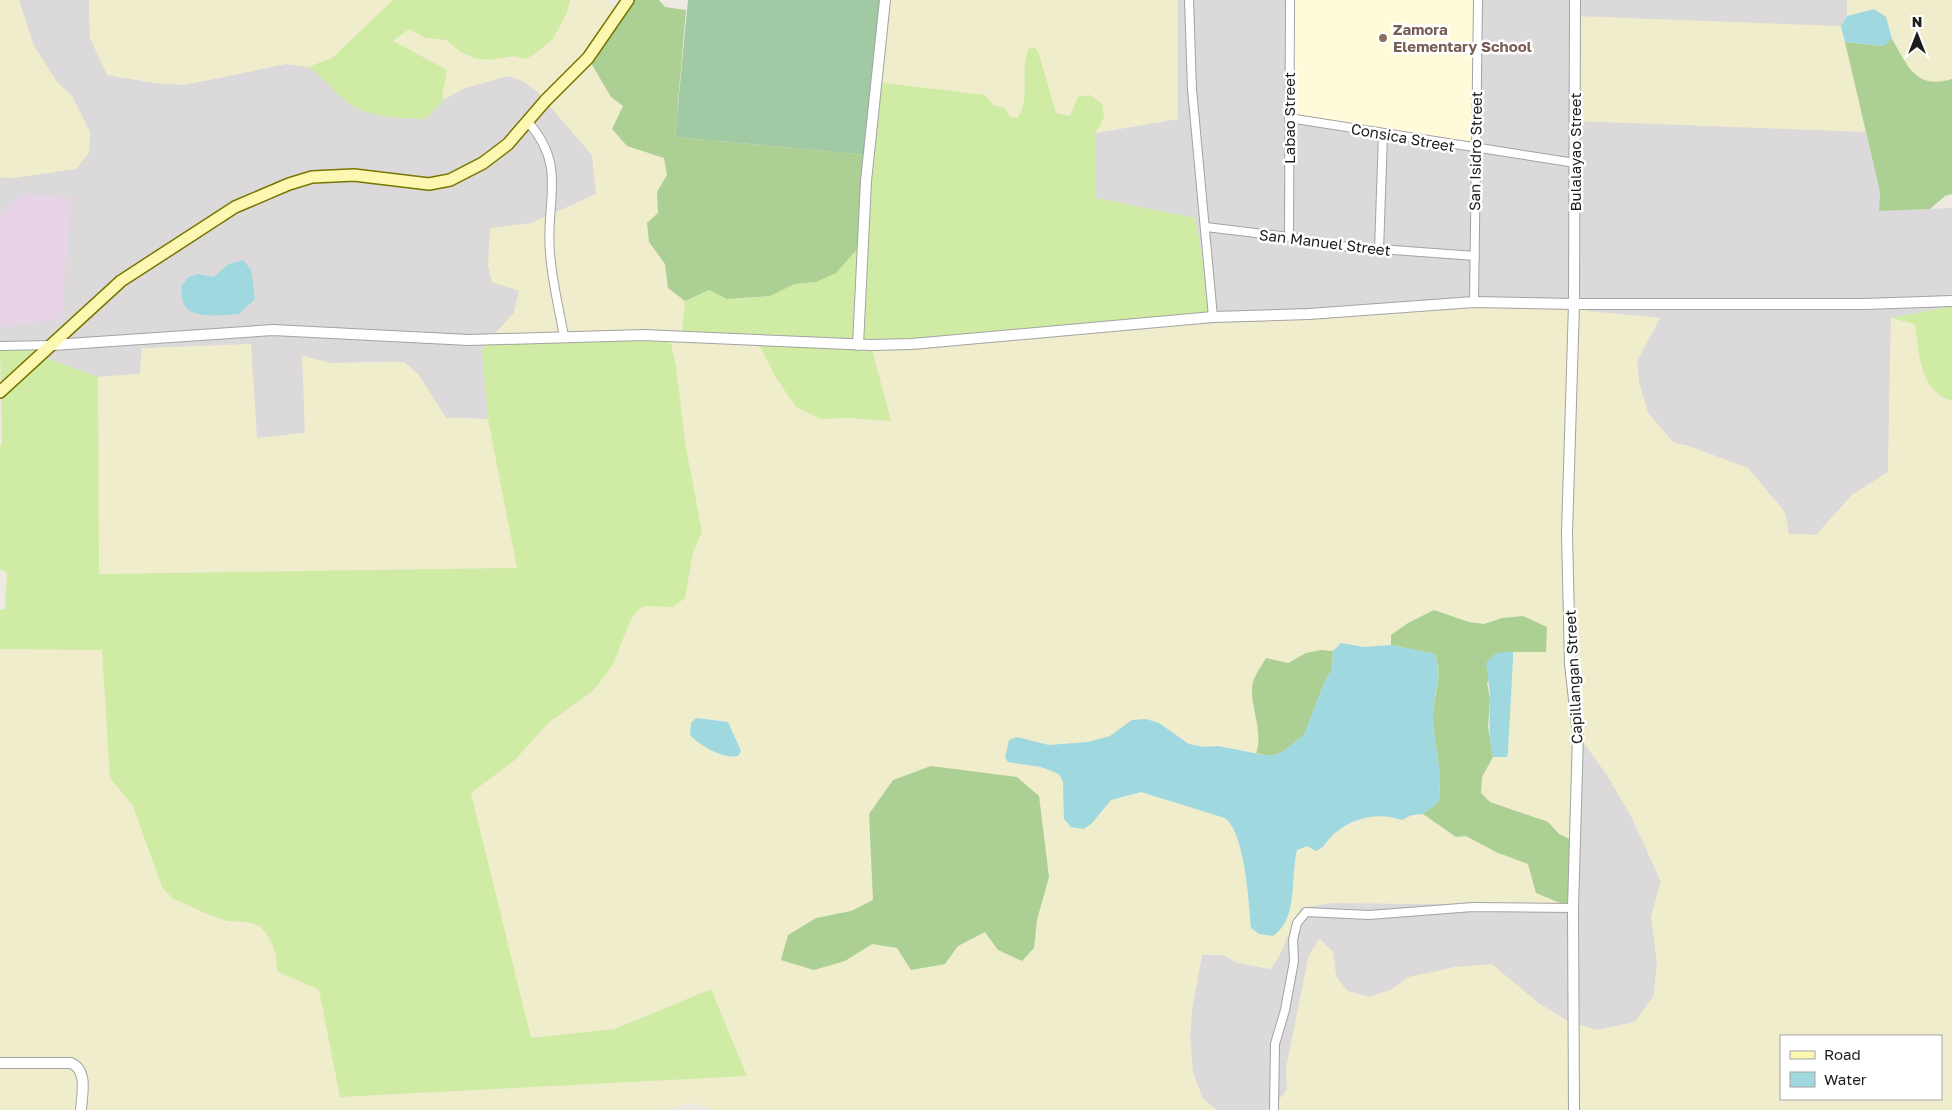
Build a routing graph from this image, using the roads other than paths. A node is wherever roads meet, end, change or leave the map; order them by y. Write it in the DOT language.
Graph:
graph roads {
  1 [pos="885,0"];
  2 [pos="1189,0"];
  3 [pos="1290,0"];
  4 [pos="1478,0"];
  5 [pos="1575,0"];
  6 [pos="624,5"];
  7 [pos="1289,118"];
  8 [pos="528,122"];
  9 [pos="1383,133"];
  10 [pos="1475,149"];
  11 [pos="1575,164"];
  12 [pos="1206,228"];
  13 [pos="1289,237"];
  14 [pos="1379,250"];
  15 [pos="1475,256"];
  16 [pos="1952,301"];
  17 [pos="1474,302"];
  18 [pos="1574,304"];
  19 [pos="1213,316"];
  20 [pos="564,336"];
  21 [pos="53,345"];
  22 [pos="858,345"];
  23 [pos="0,346"];
  24 [pos="0,392"];
  25 [pos="1572,908"];
  26 [pos="0,1063"];
  27 [pos="81,1110"];
  28 [pos="1274,1110"];
  29 [pos="1574,1110"];
  1 -- 22 [label="street"];
  2 -- 12 [label="street"];
  3 -- 7 [label="street, Labao Street"];
  4 -- 10 [label="street, San Isidro Street"];
  5 -- 11 [label="street, Bulalayao Street"];
  6 -- 8 [label="main road"];
  7 -- 9 [label="street, Consica Street"];
  7 -- 13 [label="street, Labao Street"];
  8 -- 20 [label="street"];
  8 -- 21 [label="main road"];
  9 -- 10 [label="street, Consica Street"];
  9 -- 14 [label="street"];
  10 -- 11 [label="street, Consica Street"];
  10 -- 15 [label="street, San Isidro Street"];
  11 -- 18 [label="street, Bulalayao Street"];
  12 -- 13 [label="street, San Manuel Street"];
  12 -- 19 [label="street"];
  13 -- 14 [label="street, San Manuel Street"];
  14 -- 15 [label="street, San Manuel Street"];
  15 -- 17 [label="street, San Isidro Street"];
  16 -- 18 [label="street"];
  17 -- 18 [label="street"];
  17 -- 19 [label="street"];
  18 -- 25 [label="street, Capillangan Street"];
  19 -- 22 [label="street"];
  20 -- 21 [label="street"];
  20 -- 22 [label="street"];
  21 -- 23 [label="street"];
  21 -- 24 [label="main road"];
  25 -- 28 [label="street"];
  25 -- 29 [label="street, Capillangan Street"];
  26 -- 27 [label="street"];
}
